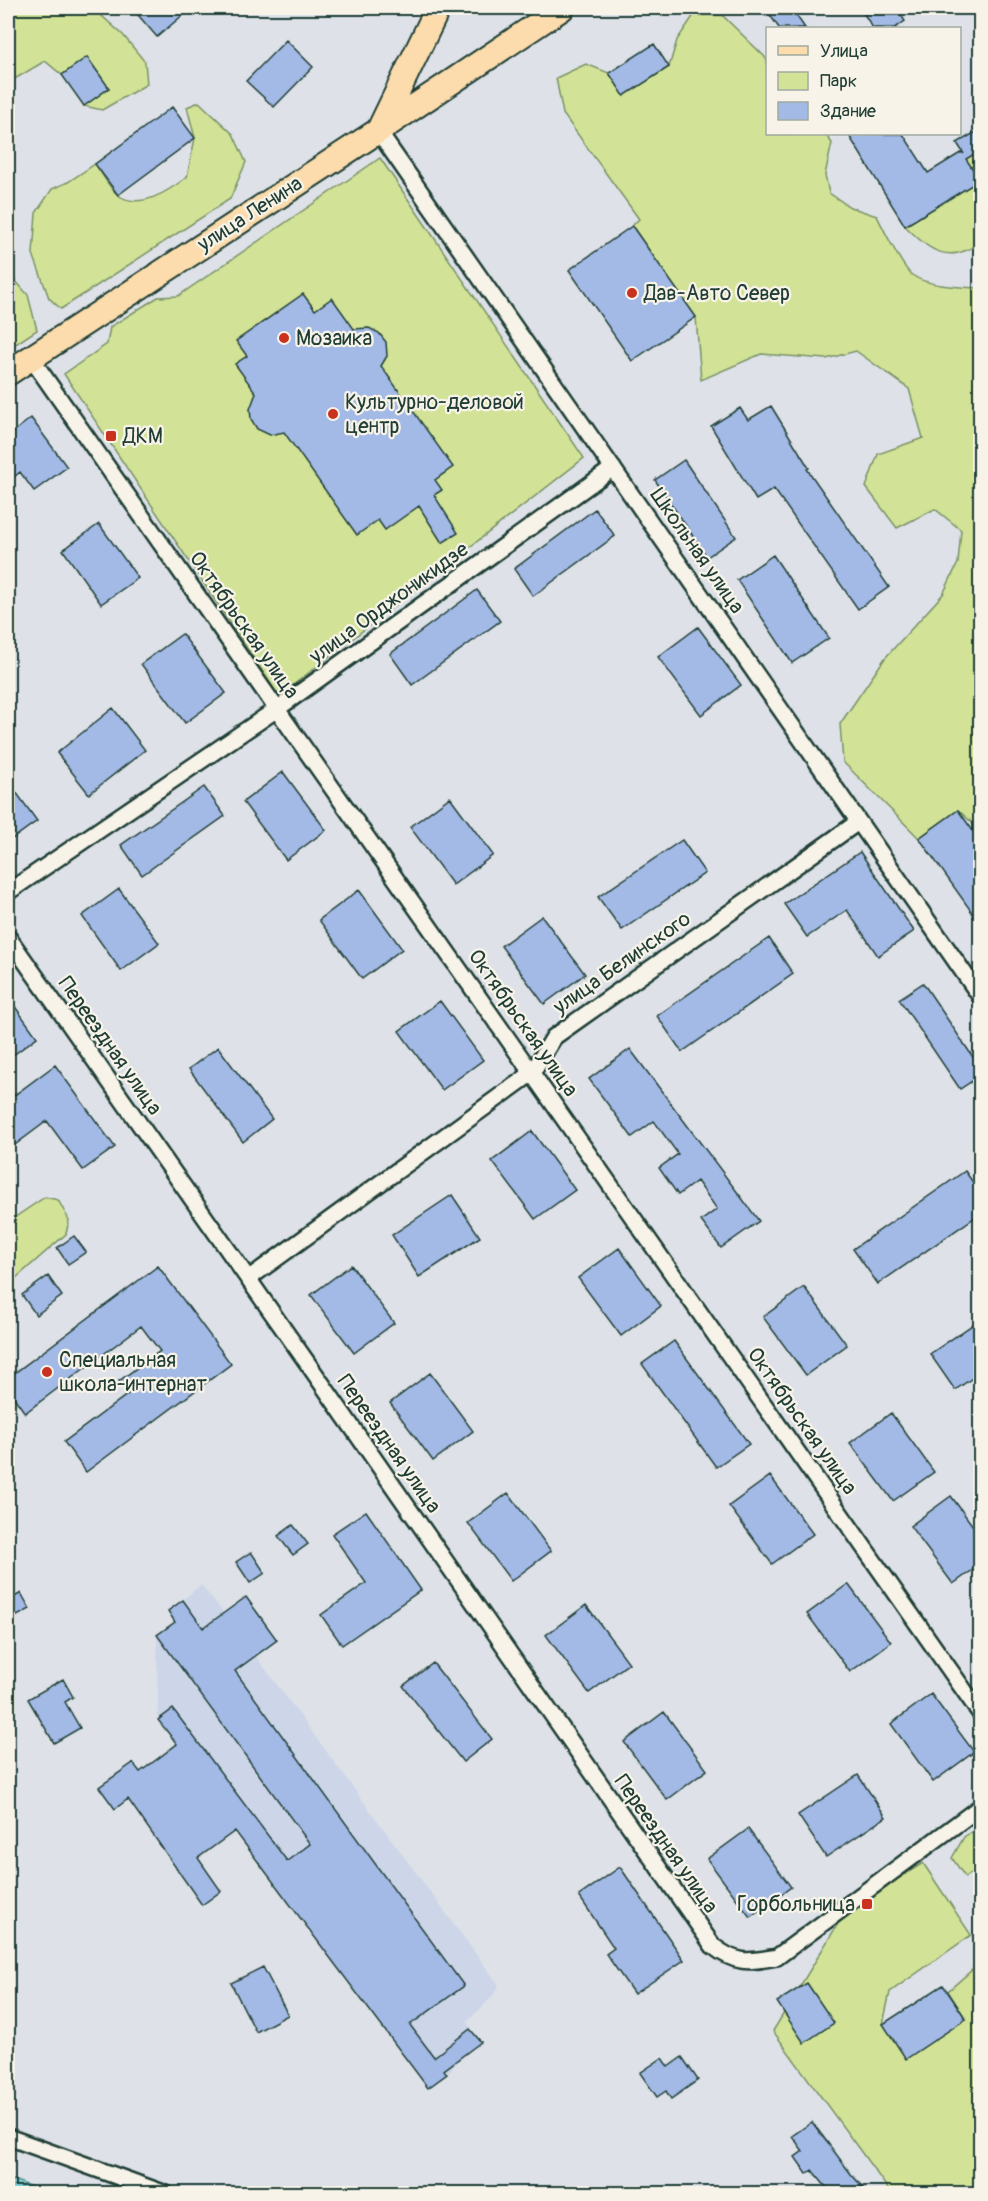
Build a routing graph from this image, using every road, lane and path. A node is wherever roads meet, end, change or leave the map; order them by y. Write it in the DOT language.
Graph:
graph roads {
  1 [pos="438,8"];
  2 [pos="562,8"];
  3 [pos="378,131"];
  4 [pos="31,358"];
  5 [pos="8,373"];
  6 [pos="613,468"];
  7 [pos="277,710"];
  8 [pos="858,822"];
  9 [pos="8,892"];
  10 [pos="8,937"];
  11 [pos="981,996"];
  12 [pos="532,1073"];
  13 [pos="248,1279"];
  14 [pos="981,1713"];
  15 [pos="981,1807"];
  16 [pos="8,2137"];
  17 [pos="166,2193"];
  1 -- 3 [label="main road"];
  2 -- 3 [label="main road, улица Ленина"];
  3 -- 4 [label="main road, улица Ленина"];
  3 -- 6 [label="street, Школьная улица"];
  4 -- 5 [label="main road, улица Ленина"];
  4 -- 7 [label="street, Октябрьская улица"];
  6 -- 7 [label="street, улица Орджоникидзе"];
  6 -- 8 [label="street, Школьная улица"];
  7 -- 9 [label="street, улица Орджоникидзе"];
  7 -- 12 [label="street, Октябрьская улица"];
  8 -- 11 [label="street, Школьная улица"];
  8 -- 12 [label="street, улица Белинского"];
  10 -- 13 [label="street, Переездная улица"];
  12 -- 13 [label="street, улица Белинского"];
  12 -- 14 [label="street, Октябрьская улица"];
  13 -- 15 [label="street, Переездная улица"];
  16 -- 17 [label="street"];
}
